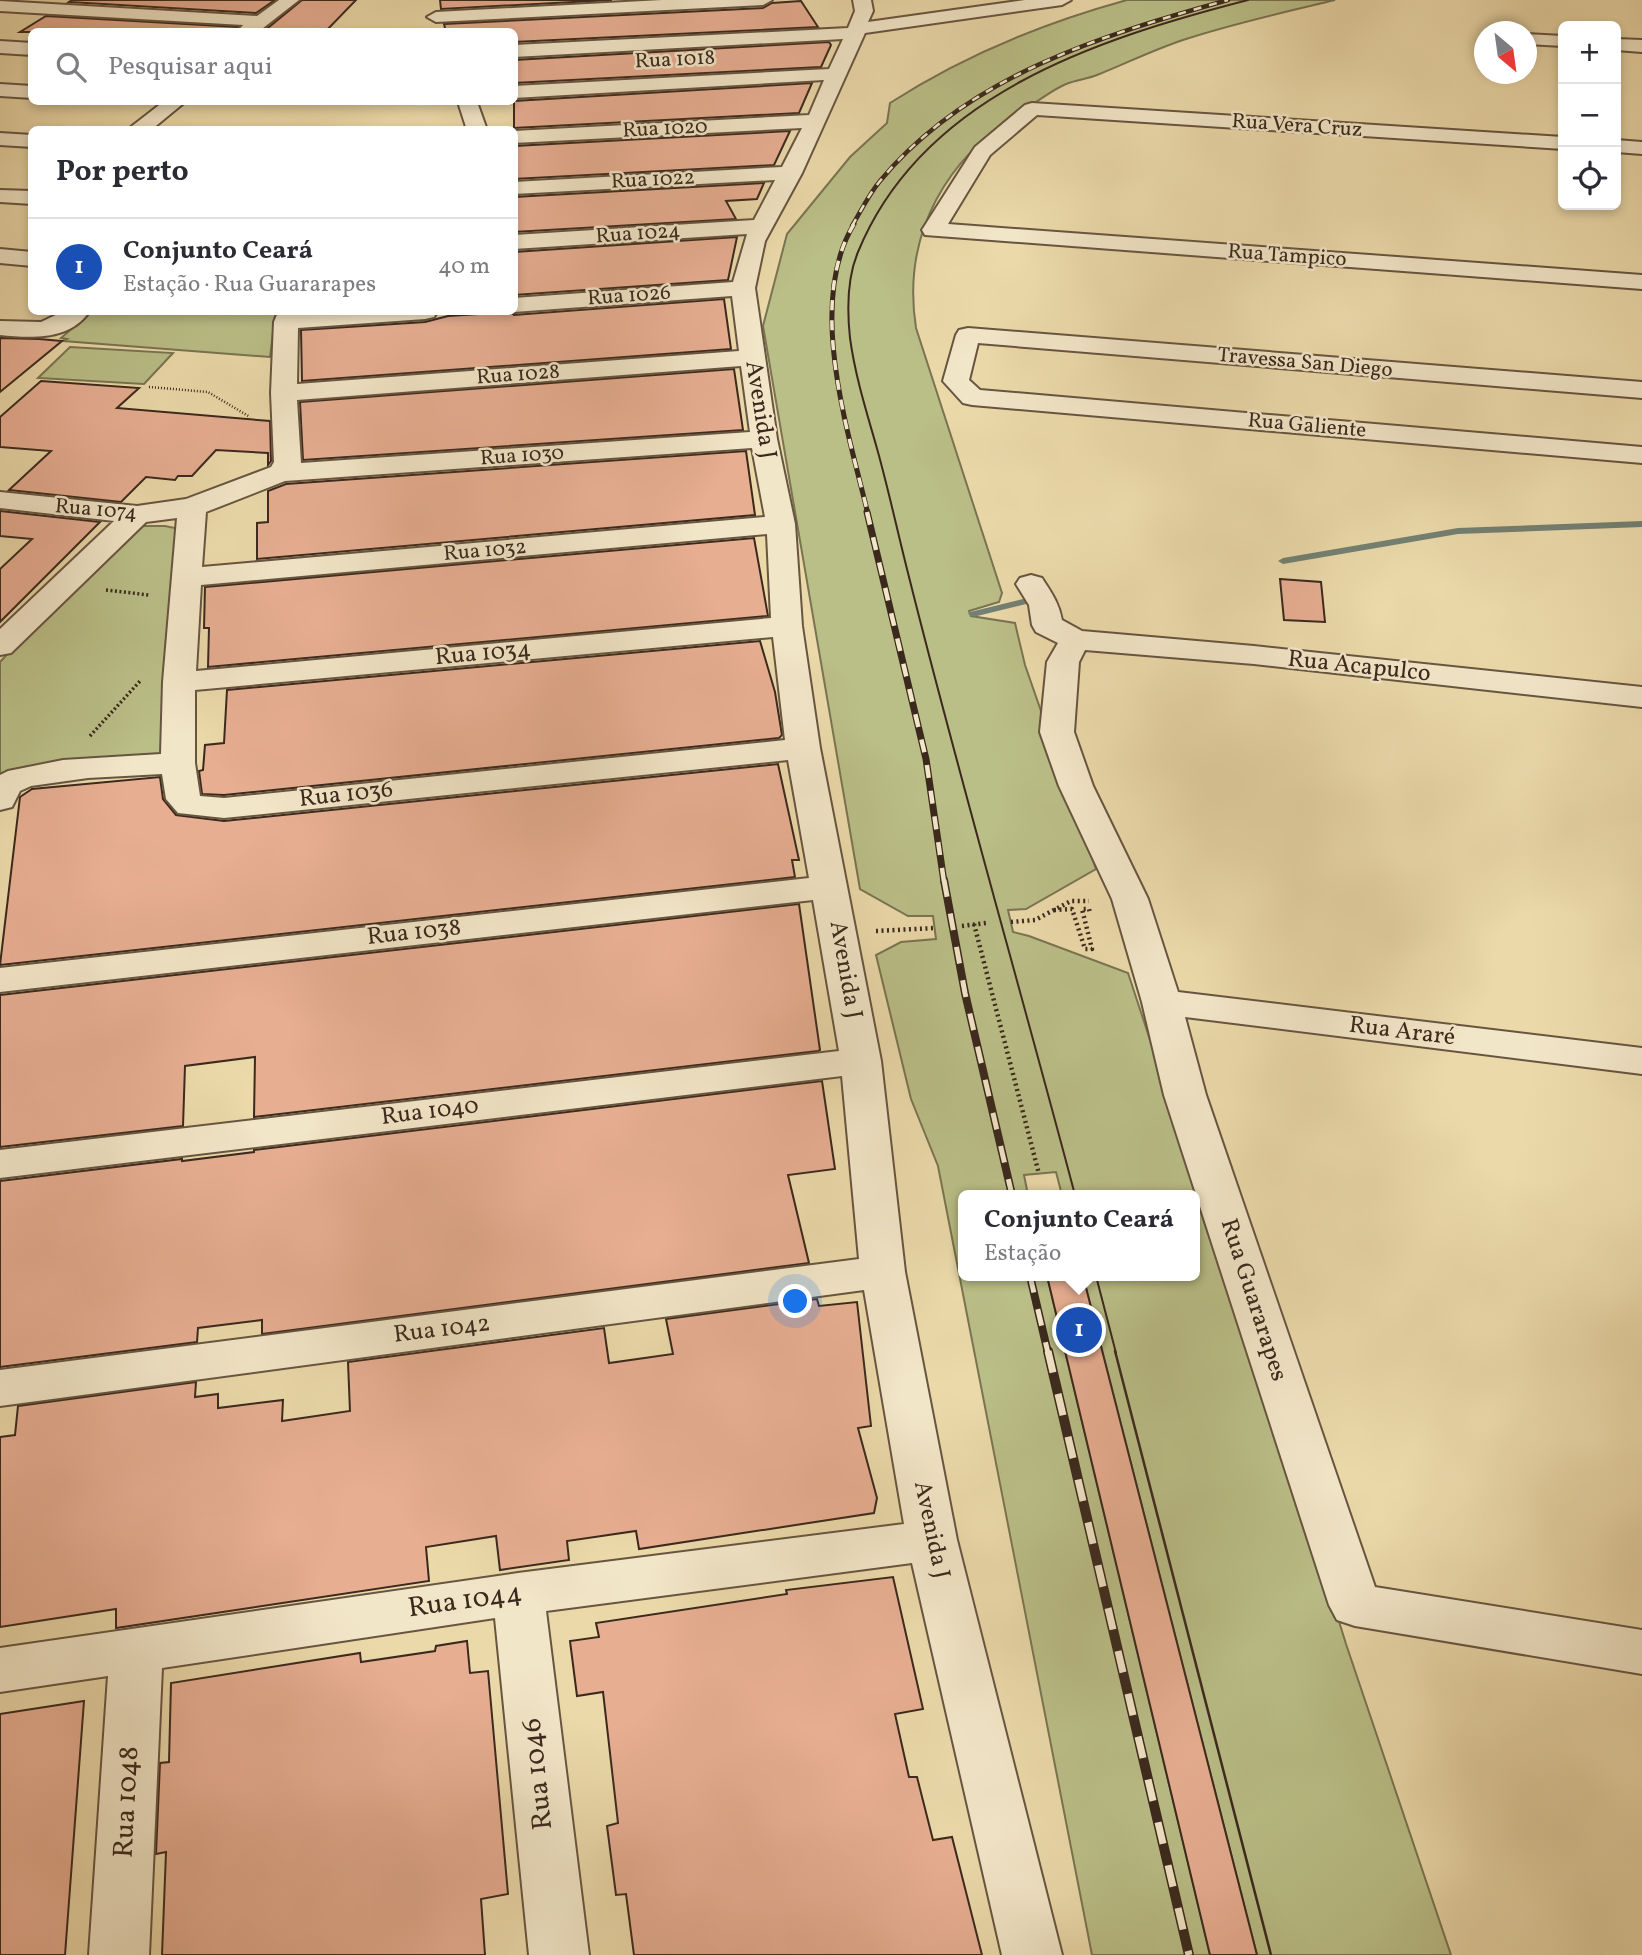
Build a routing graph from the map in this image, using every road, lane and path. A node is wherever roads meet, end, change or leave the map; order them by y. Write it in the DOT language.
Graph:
graph roads {
  1 [pos="290,0"];
  2 [pos="305,0"];
  3 [pos="763,0"];
  4 [pos="862,0"];
  5 [pos="1062,0"];
  6 [pos="0,6"];
  7 [pos="434,16"];
  8 [pos="256,28"];
  9 [pos="857,31"];
  10 [pos="1537,40"];
  11 [pos="1558,41"];
  12 [pos="1621,45"];
  13 [pos="1642,46"];
  14 [pos="0,47"];
  15 [pos="28,49"];
  16 [pos="518,51"];
  17 [pos="838,74"];
  18 [pos="0,90"];
  19 [pos="28,92"];
  20 [pos="518,92"];
  21 [pos="171,105"];
  22 [pos="469,105"];
  23 [pos="816,121"];
  24 [pos="142,126"];
  25 [pos="476,126"];
  26 [pos="518,137"];
  27 [pos="0,139"];
  28 [pos="28,141"];
  29 [pos="1558,143"];
  30 [pos="1621,146"];
  31 [pos="1642,148"];
  32 [pos="791,173"];
  33 [pos="518,188"];
  34 [pos="0,196"];
  35 [pos="28,198"];
  36 [pos="762,226"];
  37 [pos="933,230"];
  38 [pos="518,242"];
  39 [pos="0,256"];
  40 [pos="28,259"];
  41 [pos="1642,282"];
  42 [pos="743,288"];
  43 [pos="518,305"];
  44 [pos="73,315"];
  45 [pos="343,315"];
  46 [pos="288,317"];
  47 [pos="0,328"];
  48 [pos="752,358"];
  49 [pos="149,387"];
  50 [pos="1642,390"];
  51 [pos="284,393"];
  52 [pos="972,397"];
  53 [pos="285,419"];
  54 [pos="764,439"];
  55 [pos="1642,455"];
  56 [pos="281,473"];
  57 [pos="0,500"];
  58 [pos="192,508"];
  59 [pos="137,515"];
  60 [pos="781,524"];
  61 [pos="189,577"];
  62 [pos="1031,584"];
  63 [pos="97,589"];
  64 [pos="151,595"];
  65 [pos="0,605"];
  66 [pos="38,609"];
  67 [pos="787,625"];
  68 [pos="1075,640"];
  69 [pos="0,646"];
  70 [pos="146,675"];
  71 [pos="179,682"];
  72 [pos="1642,697"];
  73 [pos="83,745"];
  74 [pos="803,748"];
  75 [pos="178,763"];
  76 [pos="0,800"];
  77 [pos="829,887"];
  78 [pos="1071,901"];
  79 [pos="1054,910"];
  80 [pos="1092,919"];
  81 [pos="1011,922"];
  82 [pos="986,923"];
  83 [pos="974,924"];
  84 [pos="962,926"];
  85 [pos="934,928"];
  86 [pos="839,933"];
  87 [pos="0,980"];
  88 [pos="1162,1002"];
  89 [pos="861,1061"];
  90 [pos="1642,1061"];
  91 [pos="0,1164"];
  92 [pos="1039,1174"];
  93 [pos="883,1272"];
  94 [pos="0,1388"];
  95 [pos="932,1540"];
  96 [pos="518,1594"];
  97 [pos="135,1649"];
  98 [pos="1642,1652"];
  99 [pos="0,1670"];
  100 [pos="118,1955"];
  101 [pos="559,1955"];
  102 [pos="1032,1955"];
  1 -- 8 [label="street"];
  2 -- 8 [label="street"];
  3 -- 7 [label="street"];
  4 -- 9 [label="street, Avenida J"];
  5 -- 9 [label="street"];
  6 -- 8 [label="street"];
  9 -- 16 [label="street"];
  9 -- 17 [label="street, Avenida J"];
  10 -- 11 [label="street"];
  12 -- 13 [label="street"];
  14 -- 15 [label="street"];
  17 -- 20 [label="street, Rua 1018"];
  17 -- 23 [label="street, Avenida J"];
  18 -- 19 [label="street"];
  21 -- 24 [label="street"];
  22 -- 25 [label="street"];
  23 -- 26 [label="street, Rua 1020"];
  23 -- 32 [label="street, Avenida J"];
  27 -- 28 [label="street"];
  29 -- 37 [label="street, Rua Vera Cruz"];
  30 -- 31 [label="street"];
  32 -- 33 [label="street, Rua 1022"];
  32 -- 36 [label="street, Avenida J"];
  34 -- 35 [label="street"];
  36 -- 38 [label="street, Rua 1024"];
  36 -- 42 [label="street, Avenida J"];
  37 -- 41 [label="street, Rua Tampico"];
  39 -- 40 [label="street"];
  42 -- 43 [label="street, Rua 1026"];
  42 -- 48 [label="street, Avenida J"];
  44 -- 47 [label="street"];
  45 -- 46 [label="street"];
  46 -- 51 [label="street"];
  48 -- 51 [label="street, Rua 1028"];
  48 -- 54 [label="street, Avenida J"];
  49 -- 53 [label="path"];
  50 -- 52 [label="street, Travessa San Diego"];
  51 -- 53 [label="street"];
  52 -- 55 [label="street, Rua Galiente"];
  53 -- 56 [label="street"];
  54 -- 56 [label="street, Rua 1030"];
  54 -- 60 [label="street, Avenida J"];
  56 -- 58 [label="street, Rua 1030"];
  57 -- 59 [label="street, Rua 1074"];
  58 -- 59 [label="street, Rua 1074"];
  58 -- 61 [label="street, Rua 1036"];
  59 -- 66 [label="street"];
  60 -- 61 [label="street, Rua 1032"];
  60 -- 67 [label="street, Avenida J"];
  61 -- 71 [label="street, Rua 1036"];
  62 -- 68 [label="street"];
  63 -- 64 [label="path"];
  65 -- 66 [label="street"];
  66 -- 69 [label="street"];
  67 -- 71 [label="street, Rua 1034"];
  67 -- 74 [label="street, Avenida J"];
  68 -- 72 [label="street, Rua Acapulco"];
  68 -- 88 [label="street, Rua Guararapes"];
  70 -- 73 [label="path"];
  71 -- 75 [label="street, Rua 1036"];
  74 -- 75 [label="street, Rua 1036"];
  74 -- 77 [label="street, Avenida J"];
  75 -- 76 [label="street"];
  77 -- 86 [label="street, Avenida J"];
  77 -- 87 [label="street, Rua 1038"];
  78 -- 79 [label="path"];
  79 -- 80 [label="path"];
  79 -- 81 [label="path"];
  82 -- 83 [label="path"];
  83 -- 84 [label="path"];
  83 -- 92 [label="path"];
  85 -- 86 [label="path"];
  86 -- 89 [label="street, Avenida J"];
  88 -- 90 [label="street, Rua Araré"];
  88 -- 98 [label="street, Rua Guararapes"];
  89 -- 91 [label="street, Rua 1040"];
  89 -- 93 [label="street, Avenida J"];
  93 -- 94 [label="street, Rua 1042"];
  93 -- 95 [label="street, Avenida J"];
  95 -- 96 [label="street, Rua 1044"];
  95 -- 102 [label="street, Avenida J"];
  96 -- 97 [label="street, Rua 1044"];
  96 -- 101 [label="street, Rua 1046"];
  97 -- 99 [label="street, Rua 1044"];
  97 -- 100 [label="street, Rua 1048"];
}
